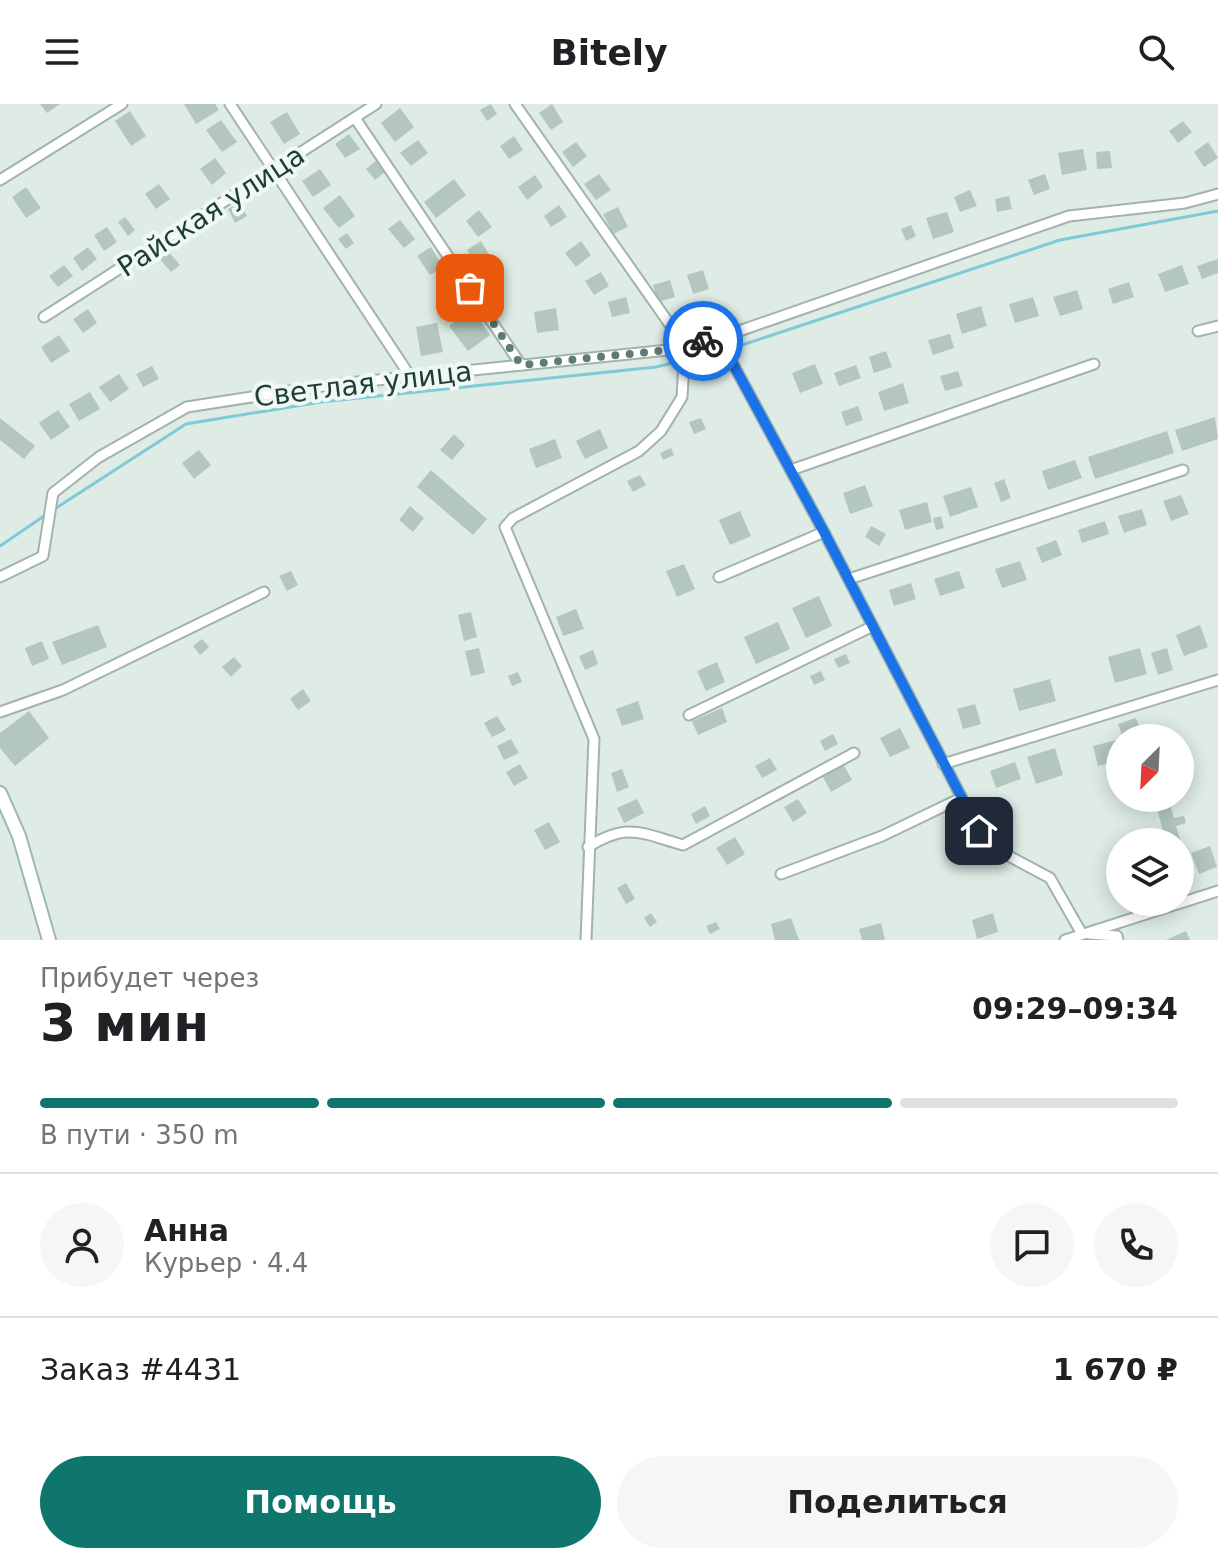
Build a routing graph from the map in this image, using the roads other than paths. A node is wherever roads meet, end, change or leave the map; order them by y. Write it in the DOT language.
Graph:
graph roads {
  1 [pos="122,104"];
  2 [pos="230,104"];
  3 [pos="376,104"];
  4 [pos="515,104"];
  5 [pos="355,118"];
  6 [pos="275,171"];
  7 [pos="0,180"];
  8 [pos="1218,194"];
  9 [pos="44,317"];
  10 [pos="1218,326"];
  11 [pos="1198,331"];
  12 [pos="719,338"];
  13 [pos="685,346"];
  14 [pos="1094,364"];
  15 [pos="521,365"];
  16 [pos="410,376"];
  17 [pos="791,470"];
  18 [pos="1183,470"];
  19 [pos="824,532"];
  20 [pos="0,577"];
  21 [pos="719,577"];
  22 [pos="849,579"];
  23 [pos="264,592"];
  24 [pos="871,627"];
  25 [pos="1218,680"];
  26 [pos="0,712"];
  27 [pos="689,715"];
  28 [pos="854,753"];
  29 [pos="943,764"];
  30 [pos="0,793"];
  31 [pos="961,798"];
  32 [pos="588,847"];
  33 [pos="781,874"];
  34 [pos="1218,891"];
  35 [pos="1082,934"];
  36 [pos="49,940"];
  37 [pos="586,940"];
  38 [pos="1065,940"];
  39 [pos="1118,940"];
  1 -- 7 [label="street"];
  2 -- 6 [label="street"];
  3 -- 5 [label="street, Райская улица"];
  4 -- 13 [label="street"];
  5 -- 6 [label="street, Райская улица"];
  5 -- 15 [label="street"];
  6 -- 9 [label="street, Райская улица"];
  6 -- 16 [label="street"];
  8 -- 12 [label="street, Светлая улица"];
  10 -- 11 [label="street"];
  12 -- 13 [label="street, Светлая улица"];
  12 -- 17 [label="street"];
  13 -- 15 [label="street, Светлая улица"];
  13 -- 32 [label="street"];
  14 -- 17 [label="street"];
  15 -- 16 [label="street, Светлая улица"];
  16 -- 20 [label="street, Светлая улица"];
  17 -- 19 [label="street"];
  18 -- 22 [label="street"];
  19 -- 21 [label="street"];
  19 -- 22 [label="street"];
  22 -- 24 [label="street"];
  23 -- 26 [label="street"];
  24 -- 27 [label="street"];
  24 -- 29 [label="street"];
  25 -- 29 [label="street"];
  28 -- 32 [label="street"];
  29 -- 31 [label="street"];
  30 -- 36 [label="street"];
  31 -- 33 [label="street"];
  31 -- 35 [label="street"];
  32 -- 37 [label="street"];
  34 -- 35 [label="street"];
  35 -- 38 [label="street"];
  35 -- 39 [label="street"];
}
